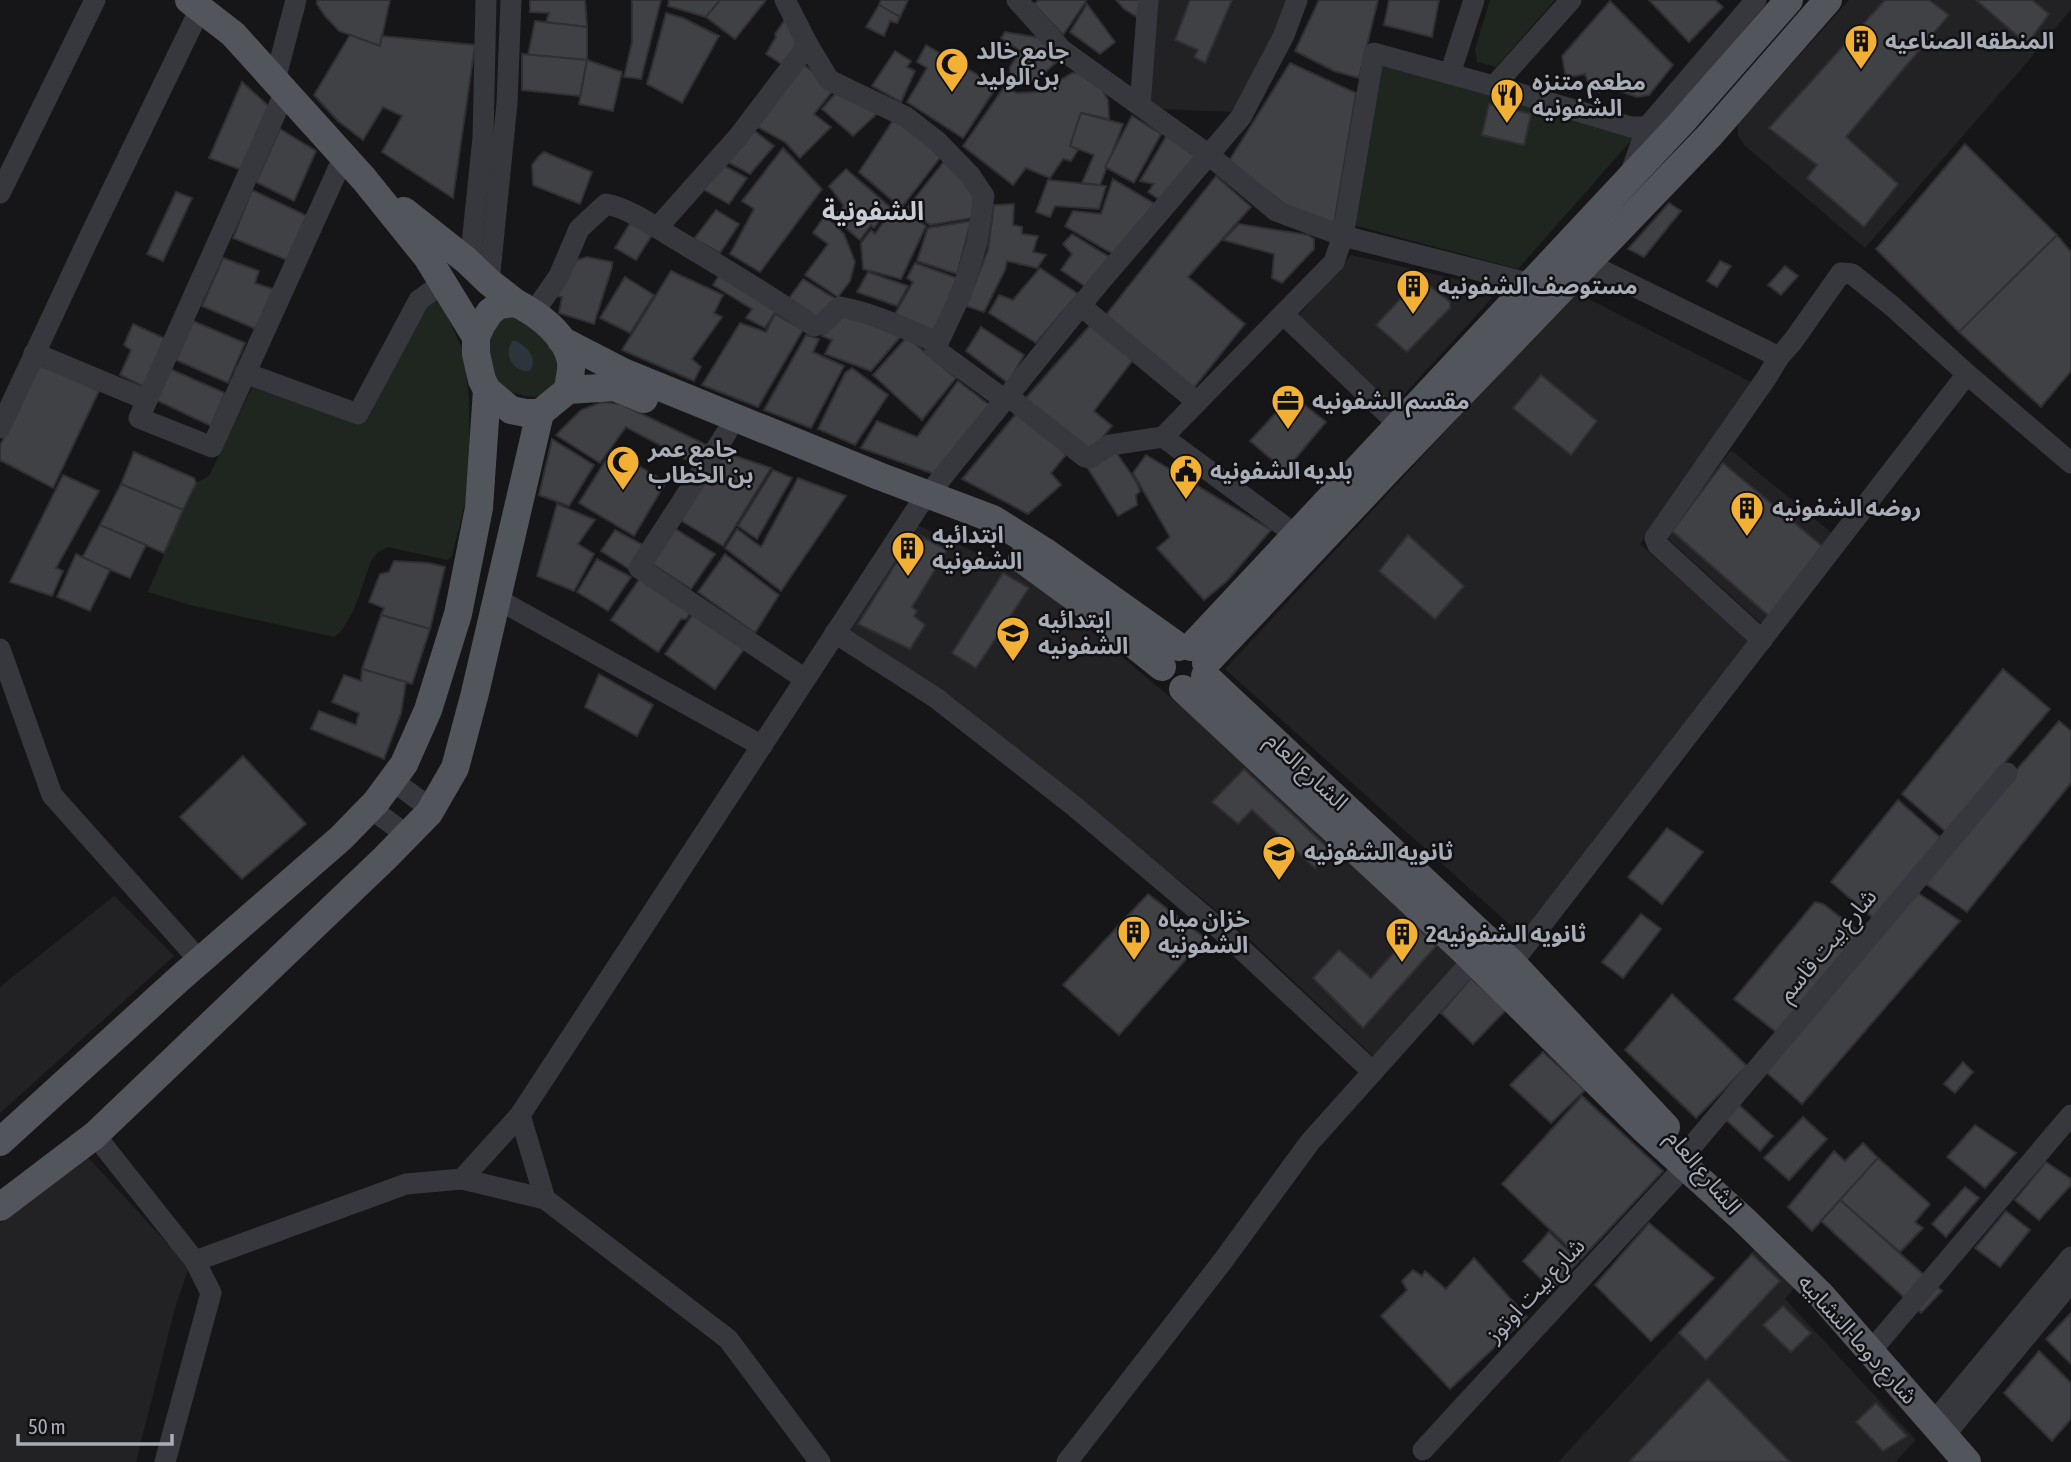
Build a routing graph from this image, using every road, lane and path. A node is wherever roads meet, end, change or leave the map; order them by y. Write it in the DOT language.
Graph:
graph roads {
  1 [pos="95,0"];
  2 [pos="296,0"];
  3 [pos="486,0"];
  4 [pos="511,0"];
  5 [pos="785,0"];
  6 [pos="1017,0"];
  7 [pos="1148,0"];
  8 [pos="1297,0"];
  9 [pos="1474,0"];
  10 [pos="1571,0"];
  11 [pos="1756,0"];
  12 [pos="1789,0"];
  13 [pos="1828,0"];
  14 [pos="203,3"];
  15 [pos="808,46"];
  16 [pos="1450,74"];
  17 [pos="280,86"];
  18 [pos="1494,86"];
  19 [pos="1140,106"];
  20 [pos="1647,127"];
  21 [pos="1209,155"];
  22 [pos="344,156"];
  23 [pos="364,179"];
  24 [pos="1627,181"];
  25 [pos="0,193"];
  26 [pos="657,228"];
  27 [pos="1343,236"];
  28 [pos="1587,263"];
  29 [pos="479,272"];
  30 [pos="443,284"];
  31 [pos="1532,284"];
  32 [pos="1081,306"];
  33 [pos="525,307"];
  34 [pos="1283,314"];
  35 [pos="476,337"];
  36 [pos="561,340"];
  37 [pos="938,343"];
  38 [pos="34,353"];
  39 [pos="1779,357"];
  40 [pos="245,373"];
  41 [pos="1967,374"];
  42 [pos="487,390"];
  43 [pos="568,390"];
  44 [pos="1007,398"];
  45 [pos="147,400"];
  46 [pos="1197,402"];
  47 [pos="540,413"];
  48 [pos="1399,425"];
  49 [pos="0,428"];
  50 [pos="727,432"];
  51 [pos="1163,437"];
  52 [pos="2071,463"];
  53 [pos="924,500"];
  54 [pos="1296,535"];
  55 [pos="497,599"];
  56 [pos="835,633"];
  57 [pos="1762,640"];
  58 [pos="0,649"];
  59 [pos="1188,665"];
  60 [pos="805,679"];
  61 [pos="762,746"];
  62 [pos="2007,773"];
  63 [pos="392,780"];
  64 [pos="370,808"];
  65 [pos="431,808"];
  66 [pos="407,835"];
  67 [pos="1473,960"];
  68 [pos="200,961"];
  69 [pos="1512,963"];
  70 [pos="1373,1072"];
  71 [pos="520,1115"];
  72 [pos="2071,1115"];
  73 [pos="95,1135"];
  74 [pos="0,1142"];
  75 [pos="1686,1159"];
  76 [pos="461,1179"];
  77 [pos="545,1199"];
  78 [pos="0,1207"];
  79 [pos="1744,1220"];
  80 [pos="2071,1257"];
  81 [pos="195,1261"];
  82 [pos="2071,1282"];
  83 [pos="1870,1352"];
  84 [pos="1938,1429"];
  85 [pos="1423,1450"];
  86 [pos="164,1462"];
  87 [pos="820,1462"];
  88 [pos="1067,1462"];
  89 [pos="1967,1462"];
  1 -- 25 [label="street"];
  2 -- 17 [label="street"];
  3 -- 29 [label="street"];
  4 -- 29 [label="street"];
  5 -- 15 [label="street"];
  6 -- 19 [label="street"];
  7 -- 19 [label="street"];
  8 -- 21 [label="street"];
  9 -- 16 [label="street"];
  10 -- 18 [label="street"];
  11 -- 20 [label="street"];
  12 -- 24 [label="main road"];
  13 -- 28 [label="main road"];
  14 -- 17 [label="main road"];
  14 -- 38 [label="street"];
  15 -- 26 [label="street"];
  15 -- 37 [label="street"];
  16 -- 18 [label="street"];
  16 -- 27 [label="street"];
  17 -- 22 [label="main road"];
  17 -- 45 [label="street"];
  18 -- 20 [label="street"];
  19 -- 21 [label="street"];
  20 -- 24 [label="street"];
  21 -- 27 [label="street"];
  21 -- 32 [label="street"];
  22 -- 23 [label="main road"];
  22 -- 40 [label="street"];
  23 -- 29 [label="main road"];
  23 -- 30 [label="main road"];
  24 -- 31 [label="main road"];
  26 -- 33 [label="street"];
  26 -- 37 [label="street"];
  27 -- 31 [label="street"];
  27 -- 34 [label="street"];
  28 -- 39 [label="street"];
  28 -- 59 [label="main road"];
  29 -- 33 [label="main road"];
  30 -- 35 [label="main road"];
  30 -- 40 [label="street"];
  31 -- 48 [label="main road"];
  32 -- 44 [label="street"];
  32 -- 46 [label="street"];
  33 -- 35 [label="main road"];
  33 -- 36 [label="main road"];
  34 -- 46 [label="street"];
  34 -- 48 [label="street"];
  35 -- 42 [label="main road"];
  36 -- 43 [label="main road"];
  36 -- 53 [label="main road"];
  37 -- 44 [label="street"];
  38 -- 45 [label="street"];
  38 -- 49 [label="street"];
  39 -- 41 [label="street"];
  39 -- 57 [label="street"];
  40 -- 45 [label="street"];
  41 -- 52 [label="street"];
  41 -- 57 [label="street"];
  42 -- 47 [label="main road"];
  42 -- 63 [label="main road"];
  43 -- 47 [label="main road"];
  43 -- 50 [label="main road"];
  44 -- 51 [label="street"];
  44 -- 53 [label="street"];
  46 -- 51 [label="street"];
  47 -- 55 [label="main road"];
  48 -- 54 [label="main road"];
  50 -- 53 [label="main road"];
  50 -- 60 [label="street"];
  51 -- 54 [label="street"];
  53 -- 56 [label="street"];
  53 -- 59 [label="main road"];
  54 -- 59 [label="main road"];
  55 -- 61 [label="street"];
  55 -- 65 [label="main road"];
  56 -- 60 [label="street"];
  56 -- 70 [label="street"];
  57 -- 69 [label="street"];
  58 -- 68 [label="street"];
  59 -- 67 [label="main road, الشارع العام"];
  59 -- 69 [label="main road, الشارع العام"];
  60 -- 61 [label="street"];
  61 -- 71 [label="street"];
  62 -- 75 [label="street, شارع بيت قاسم"];
  63 -- 64 [label="main road"];
  63 -- 65 [label="street"];
  64 -- 66 [label="street"];
  64 -- 68 [label="main road"];
  65 -- 66 [label="main road"];
  66 -- 73 [label="main road"];
  67 -- 70 [label="street"];
  67 -- 75 [label="main road, الشارع العام"];
  68 -- 74 [label="main road"];
  69 -- 75 [label="main road, الشارع العام"];
  70 -- 88 [label="street"];
  71 -- 76 [label="street"];
  71 -- 77 [label="street"];
  72 -- 83 [label="street"];
  73 -- 78 [label="main road"];
  73 -- 81 [label="street"];
  75 -- 79 [label="main road, الشارع العام"];
  75 -- 85 [label="street, شارع بيت اوتوز"];
  76 -- 77 [label="street"];
  76 -- 81 [label="street"];
  77 -- 87 [label="street"];
  79 -- 83 [label="main road, شارع دوما-النشابيه"];
  80 -- 84 [label="street"];
  81 -- 86 [label="street"];
  82 -- 84 [label="street"];
  83 -- 84 [label="main road, شارع دوما-النشابيه"];
  84 -- 89 [label="main road, شارع دوما-النشابيه"];
}
